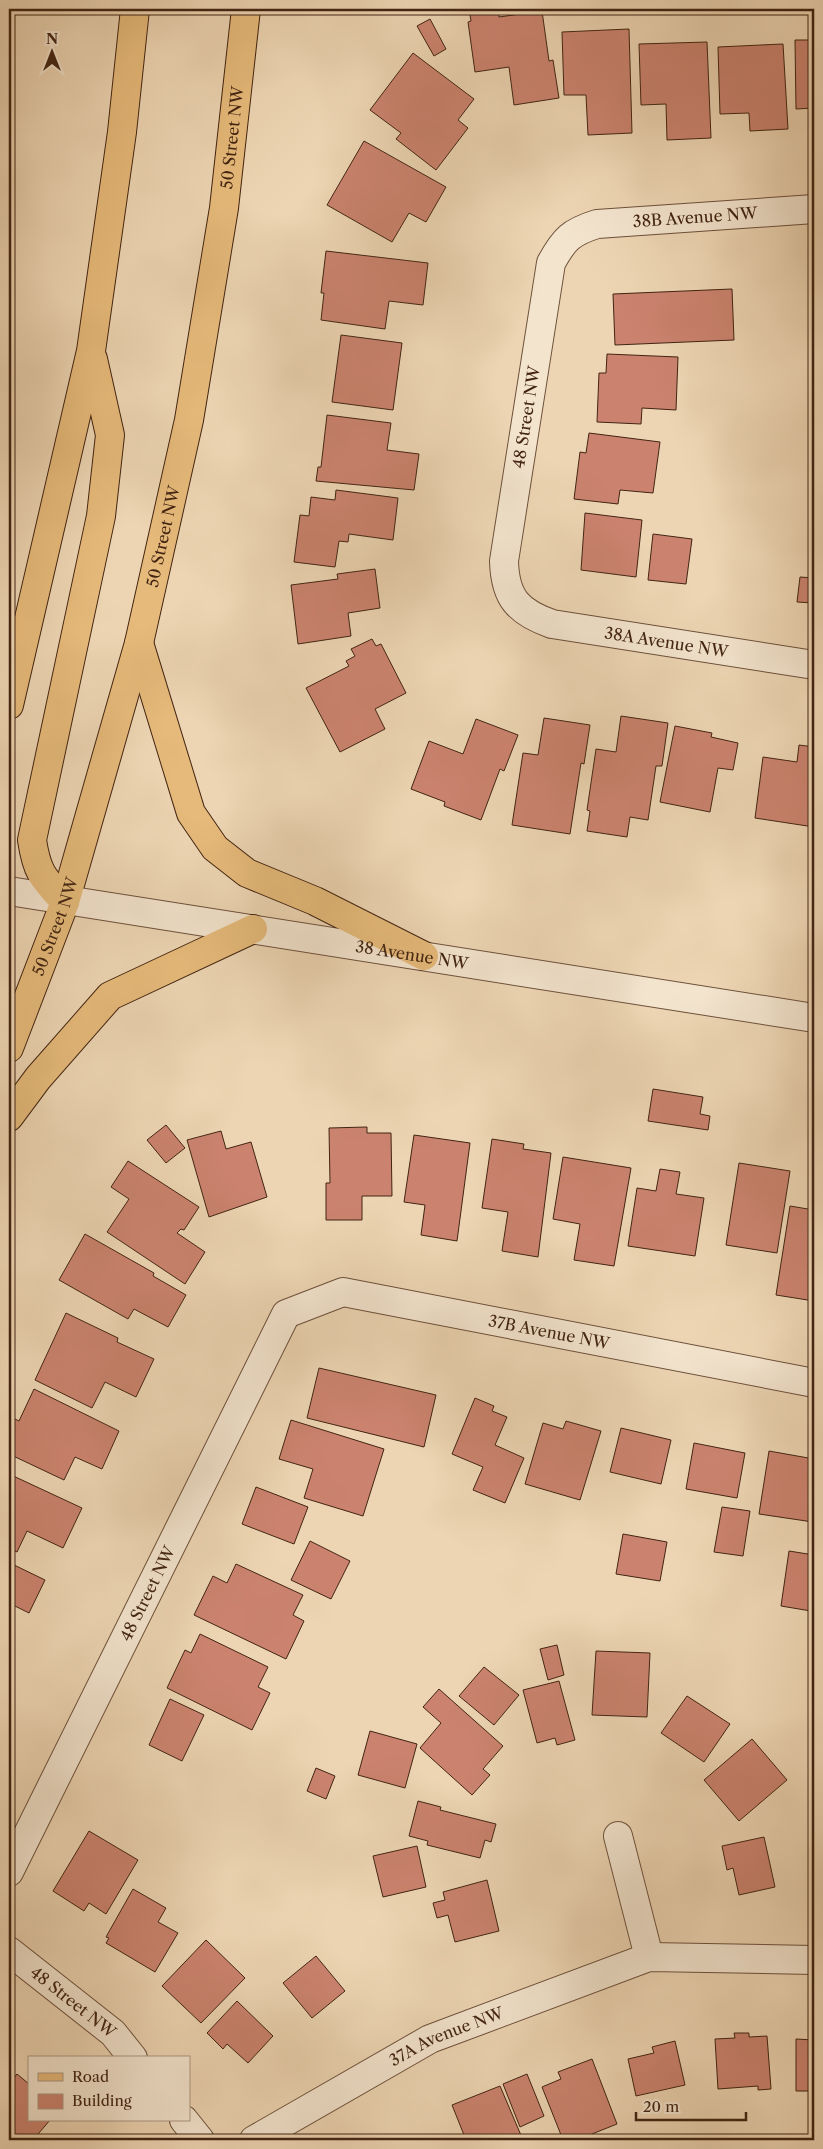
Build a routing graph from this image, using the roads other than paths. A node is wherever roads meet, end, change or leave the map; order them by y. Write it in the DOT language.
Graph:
graph roads {
  1 [pos="135,9"];
  2 [pos="246,9"];
  3 [pos="814,209"];
  4 [pos="577,230"];
  5 [pos="91,351"];
  6 [pos="41,571"];
  7 [pos="521,609"];
  8 [pos="9,627"];
  9 [pos="140,643"];
  10 [pos="814,666"];
  11 [pos="9,704"];
  12 [pos="9,892"];
  13 [pos="65,902"];
  14 [pos="253,929"];
  15 [pos="424,956"];
  16 [pos="814,1018"];
  17 [pos="9,1048"];
  18 [pos="9,1117"];
  19 [pos="286,1314"];
  20 [pos="814,1383"];
  21 [pos="618,1836"];
  22 [pos="9,1872"];
  23 [pos="9,1951"];
  24 [pos="650,1957"];
  25 [pos="814,1960"];
  26 [pos="131,2056"];
  27 [pos="186,2122"];
  28 [pos="200,2140"];
  29 [pos="254,2140"];
  1 -- 5 [label="main road"];
  2 -- 9 [label="main road, 50 Street NW"];
  3 -- 4 [label="street, 38B Avenue NW"];
  4 -- 7 [label="street, 48 Street NW"];
  5 -- 6 [label="main road"];
  5 -- 13 [label="main road"];
  6 -- 8 [label="main road"];
  6 -- 11 [label="main road"];
  7 -- 10 [label="street, 38A Avenue NW"];
  9 -- 13 [label="main road, 50 Street NW"];
  9 -- 15 [label="main road"];
  12 -- 13 [label="street, 38 Avenue NW"];
  13 -- 14 [label="street, 38 Avenue NW"];
  13 -- 17 [label="main road, 50 Street NW"];
  14 -- 15 [label="street, 38 Avenue NW"];
  14 -- 18 [label="main road"];
  15 -- 16 [label="street, 38 Avenue NW"];
  19 -- 20 [label="street, 37B Avenue NW"];
  19 -- 22 [label="street, 48 Street NW"];
  21 -- 24 [label="street"];
  23 -- 26 [label="street, 48 Street NW"];
  24 -- 25 [label="street, 37A Avenue NW"];
  24 -- 29 [label="street, 37A Avenue NW"];
  27 -- 28 [label="street"];
}
